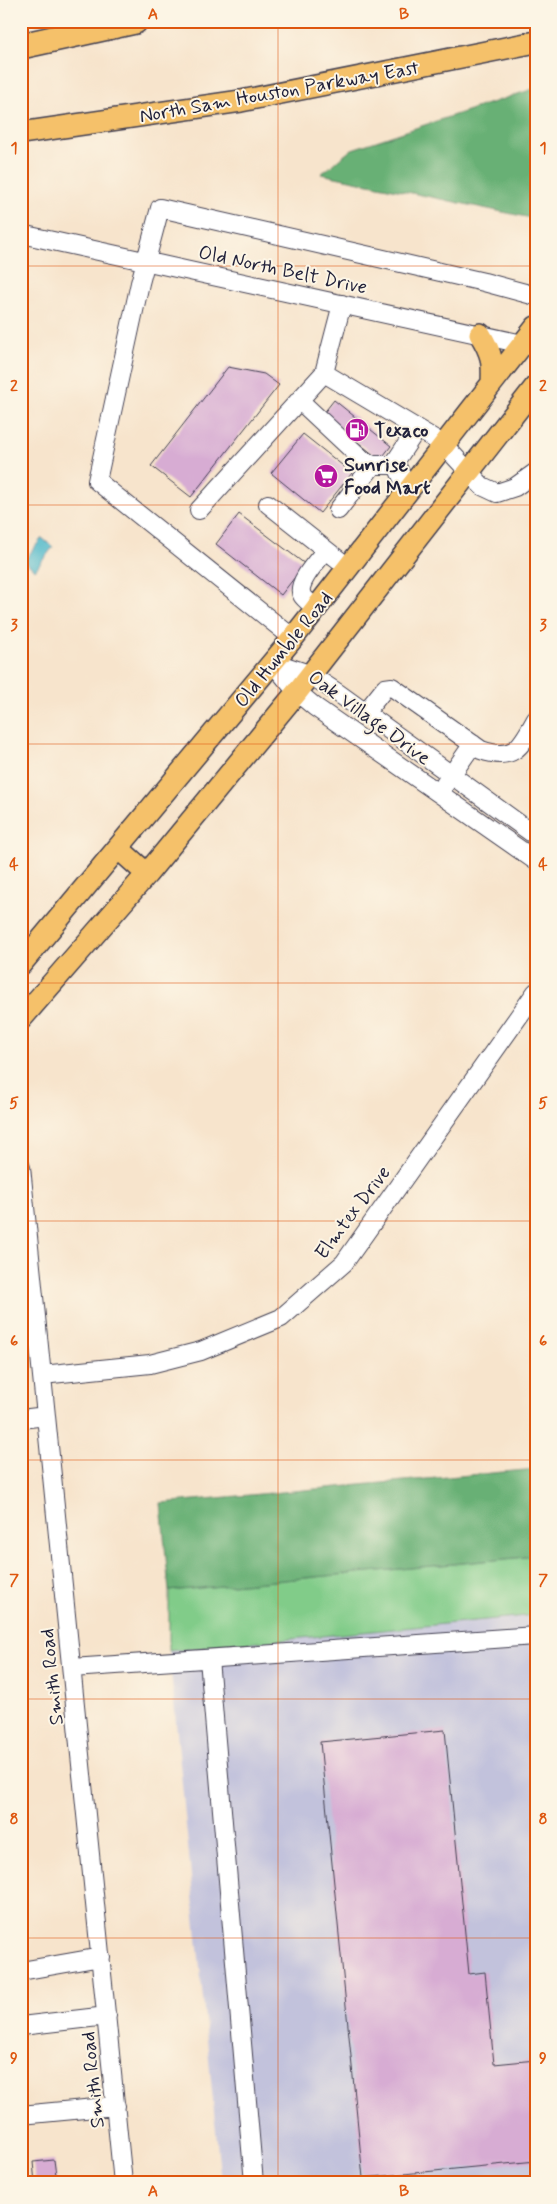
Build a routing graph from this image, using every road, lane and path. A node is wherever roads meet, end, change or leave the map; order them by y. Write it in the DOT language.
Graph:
graph roads {
  1 [pos="86,21"];
  2 [pos="135,21"];
  3 [pos="21,31"];
  4 [pos="536,42"];
  5 [pos="21,46"];
  6 [pos="21,133"];
  7 [pos="21,234"];
  8 [pos="147,261"];
  9 [pos="536,296"];
  10 [pos="342,304"];
  11 [pos="536,327"];
  12 [pos="480,334"];
  13 [pos="530,346"];
  14 [pos="324,373"];
  15 [pos="492,383"];
  16 [pos="536,386"];
  17 [pos="299,400"];
  18 [pos="417,429"];
  19 [pos="444,444"];
  20 [pos="373,465"];
  21 [pos="395,465"];
  22 [pos="469,471"];
  23 [pos="536,472"];
  24 [pos="408,490"];
  25 [pos="268,504"];
  26 [pos="199,510"];
  27 [pos="338,510"];
  28 [pos="326,550"];
  29 [pos="349,568"];
  30 [pos="317,609"];
  31 [pos="293,638"];
  32 [pos="272,662"];
  33 [pos="309,674"];
  34 [pos="297,692"];
  35 [pos="365,713"];
  36 [pos="536,719"];
  37 [pos="473,744"];
  38 [pos="452,775"];
  39 [pos="439,793"];
  40 [pos="536,836"];
  41 [pos="119,849"];
  42 [pos="536,861"];
  43 [pos="147,874"];
  44 [pos="21,964"];
  45 [pos="536,992"];
  46 [pos="21,1019"];
  47 [pos="21,1167"];
  48 [pos="42,1375"];
  49 [pos="46,1416"];
  50 [pos="21,1419"];
  51 [pos="536,1636"];
  52 [pos="209,1660"];
  53 [pos="72,1668"];
  54 [pos="101,1957"];
  55 [pos="21,1971"];
  56 [pos="107,2016"];
  57 [pos="21,2026"];
  58 [pos="116,2106"];
  59 [pos="21,2115"];
  60 [pos="123,2183"];
  61 [pos="254,2183"];
  1 -- 3 [label="highway"];
  2 -- 5 [label="highway"];
  4 -- 6 [label="main road, North Sam Houston Parkway East"];
  7 -- 8 [label="street, Old North Belt Drive"];
  8 -- 9 [label="street, Old North Belt Drive"];
  8 -- 10 [label="street, Old North Belt Drive"];
  8 -- 31 [label="street"];
  10 -- 12 [label="street, Old North Belt Drive"];
  10 -- 14 [label="street"];
  11 -- 13 [label="main road, Old Humble Road"];
  12 -- 13 [label="street, Old North Belt Drive"];
  12 -- 15 [label="main road"];
  13 -- 15 [label="main road, Old Humble Road"];
  14 -- 17 [label="street"];
  14 -- 18 [label="street"];
  15 -- 19 [label="main road, Old Humble Road"];
  16 -- 22 [label="main road, Old Humble Road"];
  17 -- 20 [label="street"];
  17 -- 26 [label="street"];
  18 -- 19 [label="street"];
  18 -- 21 [label="street"];
  19 -- 22 [label="street"];
  19 -- 24 [label="main road, Old Humble Road"];
  20 -- 21 [label="street"];
  20 -- 27 [label="street"];
  21 -- 24 [label="street"];
  22 -- 23 [label="street"];
  22 -- 33 [label="main road, Old Humble Road"];
  24 -- 29 [label="main road, Old Humble Road"];
  25 -- 28 [label="street"];
  28 -- 29 [label="street"];
  28 -- 30 [label="street"];
  29 -- 30 [label="main road, Old Humble Road"];
  30 -- 31 [label="main road, Old Humble Road"];
  31 -- 32 [label="main road, Old Humble Road"];
  32 -- 33 [label="street, Oak Village Drive"];
  32 -- 34 [label="street, Oak Village Drive"];
  32 -- 41 [label="main road, Old Humble Road"];
  33 -- 34 [label="main road, Old Humble Road"];
  33 -- 35 [label="street, Oak Village Drive"];
  34 -- 39 [label="street, Oak Village Drive"];
  34 -- 43 [label="main road, Old Humble Road"];
  35 -- 37 [label="street"];
  35 -- 38 [label="street, Oak Village Drive"];
  36 -- 37 [label="street"];
  37 -- 38 [label="street"];
  38 -- 39 [label="street"];
  38 -- 40 [label="street, Oak Village Drive"];
  39 -- 42 [label="street, Oak Village Drive"];
  41 -- 43 [label="main road"];
  41 -- 44 [label="main road, Old Humble Road"];
  43 -- 46 [label="main road, Old Humble Road"];
  45 -- 48 [label="street, Elmtex Drive"];
  47 -- 48 [label="street, Smith Road"];
  48 -- 49 [label="street, Smith Road"];
  49 -- 50 [label="street"];
  49 -- 53 [label="street, Smith Road"];
  51 -- 52 [label="street"];
  52 -- 53 [label="street"];
  52 -- 61 [label="street"];
  53 -- 54 [label="street, Smith Road"];
  54 -- 55 [label="street"];
  54 -- 56 [label="street, Smith Road"];
  56 -- 57 [label="street"];
  56 -- 58 [label="street, Smith Road"];
  58 -- 59 [label="street"];
  58 -- 60 [label="street, Smith Road"];
}
